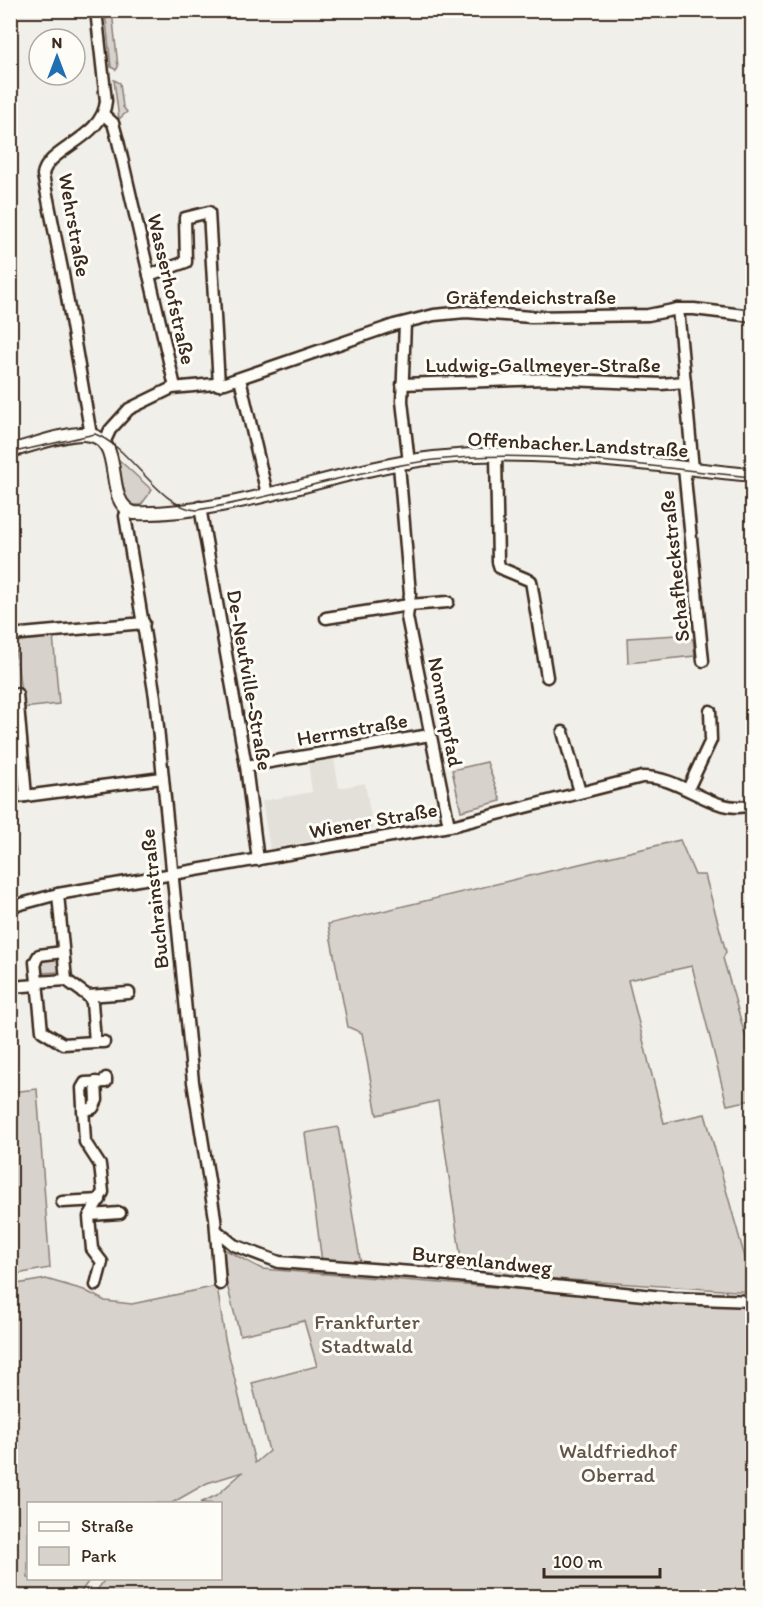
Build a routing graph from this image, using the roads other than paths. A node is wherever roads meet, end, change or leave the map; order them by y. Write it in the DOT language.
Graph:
graph roads {
  1 [pos="96,10"];
  2 [pos="104,114"];
  3 [pos="149,275"];
  4 [pos="678,309"];
  5 [pos="753,315"];
  6 [pos="405,323"];
  7 [pos="240,379"];
  8 [pos="685,382"];
  9 [pos="402,384"];
  10 [pos="219,385"];
  11 [pos="175,387"];
  12 [pos="91,435"];
  13 [pos="104,443"];
  14 [pos="10,451"];
  15 [pos="496,455"];
  16 [pos="404,464"];
  17 [pos="688,469"];
  18 [pos="753,474"];
  19 [pos="267,494"];
  20 [pos="196,508"];
  21 [pos="127,511"];
  22 [pos="448,602"];
  23 [pos="409,605"];
  24 [pos="326,618"];
  25 [pos="144,623"];
  26 [pos="10,635"];
  27 [pos="703,661"];
  28 [pos="547,677"];
  29 [pos="17,694"];
  30 [pos="710,711"];
  31 [pos="563,732"];
  32 [pos="430,735"];
  33 [pos="246,766"];
  34 [pos="162,778"];
  35 [pos="688,789"];
  36 [pos="580,792"];
  37 [pos="26,796"];
  38 [pos="10,798"];
  39 [pos="753,805"];
  40 [pos="448,826"];
  41 [pos="258,860"];
  42 [pos="171,875"];
  43 [pos="58,894"];
  44 [pos="10,907"];
  45 [pos="63,952"];
  46 [pos="66,980"];
  47 [pos="37,984"];
  48 [pos="11,987"];
  49 [pos="129,993"];
  50 [pos="88,996"];
  51 [pos="101,1080"];
  52 [pos="100,1200"];
  53 [pos="63,1202"];
  54 [pos="120,1213"];
  55 [pos="90,1215"];
  56 [pos="217,1231"];
  57 [pos="220,1284"];
  58 [pos="96,1285"];
  59 [pos="753,1301"];
  1 -- 2 [label="street"];
  2 -- 3 [label="street, Wasserhofstraße"];
  2 -- 12 [label="street, Wehrstraße"];
  3 -- 10 [label="street"];
  3 -- 11 [label="street, Wasserhofstraße"];
  4 -- 5 [label="street, Gräfendeichstraße"];
  4 -- 6 [label="street, Gräfendeichstraße"];
  4 -- 8 [label="street, Schafheckstraße"];
  6 -- 7 [label="street, Gräfendeichstraße"];
  6 -- 9 [label="street, Nonnenpfad"];
  7 -- 10 [label="street, Gräfendeichstraße"];
  7 -- 19 [label="street"];
  8 -- 9 [label="street, Ludwig-Gallmeyer-Straße"];
  8 -- 17 [label="street, Schafheckstraße"];
  9 -- 16 [label="street, Nonnenpfad"];
  10 -- 11 [label="street, Gräfendeichstraße"];
  11 -- 13 [label="street, Wasserhofstraße"];
  12 -- 13 [label="main road"];
  12 -- 14 [label="main road"];
  13 -- 21 [label="main road"];
  15 -- 16 [label="main road, Offenbacher Landstraße"];
  15 -- 17 [label="main road, Offenbacher Landstraße"];
  15 -- 28 [label="street"];
  16 -- 19 [label="main road, Offenbacher Landstraße"];
  16 -- 23 [label="street, Nonnenpfad"];
  17 -- 18 [label="main road, Offenbacher Landstraße"];
  17 -- 27 [label="street, Schafheckstraße"];
  19 -- 20 [label="main road, Offenbacher Landstraße"];
  20 -- 21 [label="main road, Offenbacher Landstraße"];
  20 -- 33 [label="street, De-Neufville-Straße"];
  21 -- 25 [label="street, Buchrainstraße"];
  22 -- 23 [label="street"];
  23 -- 24 [label="street"];
  23 -- 32 [label="street, Nonnenpfad"];
  25 -- 26 [label="street"];
  25 -- 34 [label="street, Buchrainstraße"];
  29 -- 37 [label="street"];
  30 -- 35 [label="street"];
  31 -- 36 [label="street"];
  32 -- 33 [label="street, Herrnstraße"];
  32 -- 40 [label="street, Nonnenpfad"];
  33 -- 41 [label="street, De-Neufville-Straße"];
  34 -- 37 [label="street"];
  34 -- 42 [label="street, Buchrainstraße"];
  35 -- 36 [label="street, Wiener Straße"];
  35 -- 39 [label="street, Wiener Straße"];
  36 -- 40 [label="street, Wiener Straße"];
  37 -- 38 [label="street"];
  40 -- 41 [label="street, Wiener Straße"];
  41 -- 42 [label="street, Wiener Straße"];
  42 -- 43 [label="street, Wiener Straße"];
  42 -- 56 [label="street, Buchrainstraße"];
  43 -- 44 [label="street, Wiener Straße"];
  43 -- 45 [label="street"];
  45 -- 46 [label="street"];
  45 -- 47 [label="street"];
  46 -- 47 [label="street"];
  46 -- 50 [label="street"];
  47 -- 48 [label="street"];
  47 -- 50 [label="street"];
  49 -- 50 [label="street"];
  51 -- 52 [label="street"];
  52 -- 53 [label="street"];
  52 -- 55 [label="street"];
  54 -- 55 [label="street"];
  55 -- 58 [label="street"];
  56 -- 57 [label="street, Buchrainstraße"];
  56 -- 59 [label="street, Burgenlandweg"];
}
